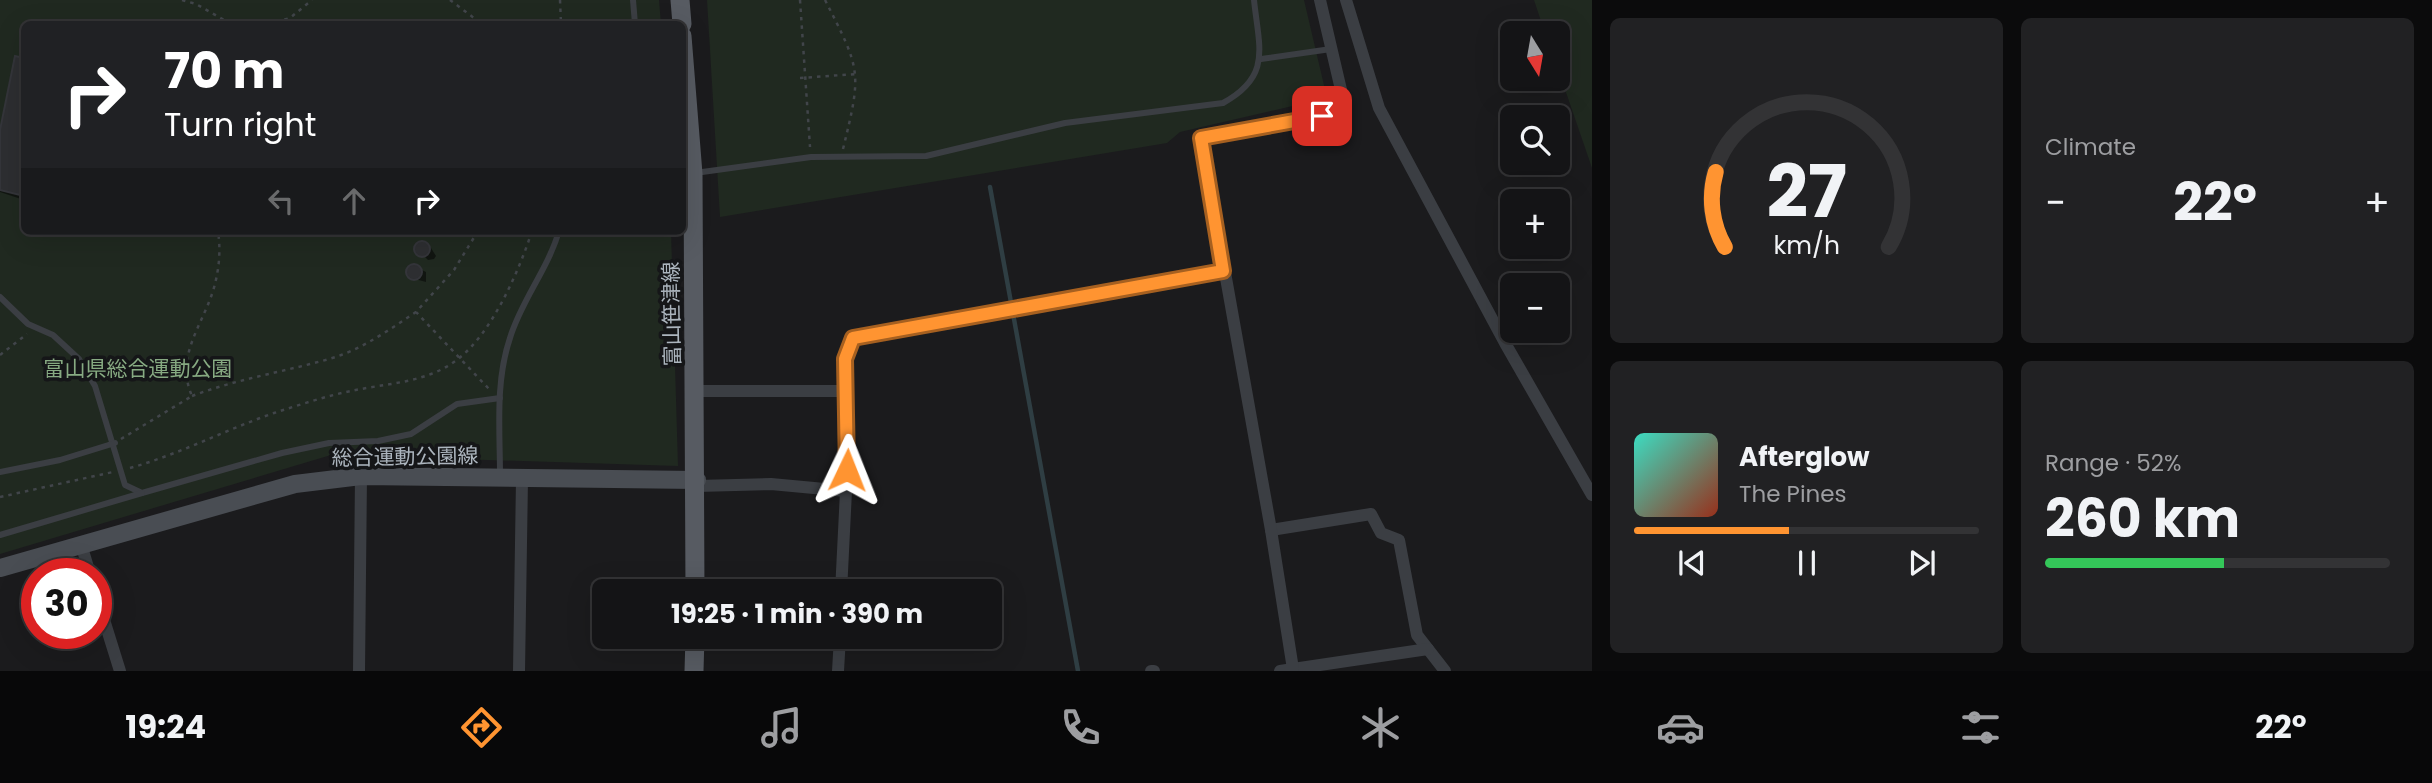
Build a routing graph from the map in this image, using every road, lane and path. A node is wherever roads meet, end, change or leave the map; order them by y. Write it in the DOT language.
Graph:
graph roads {
  1 [pos="182,0"];
  2 [pos="312,0"];
  3 [pos="450,0"];
  4 [pos="560,0"];
  5 [pos="633,0"];
  6 [pos="680,0"];
  7 [pos="800,0"];
  8 [pos="825,0"];
  9 [pos="1254,0"];
  10 [pos="1320,0"];
  11 [pos="1346,0"];
  12 [pos="226,21"];
  13 [pos="279,21"];
  14 [pos="478,21"];
  15 [pos="561,21"];
  16 [pos="635,21"];
  17 [pos="682,21"];
  18 [pos="1331,49"];
  19 [pos="1261,59"];
  20 [pos="857,74"];
  21 [pos="800,78"];
  22 [pos="805,78"];
  23 [pos="686,86"];
  24 [pos="842,155"];
  25 [pos="811,157"];
  26 [pos="693,174"];
  27 [pos="218,235"];
  28 [pos="476,235"];
  29 [pos="530,235"];
  30 [pos="558,235"];
  31 [pos="1223,271"];
  32 [pos="0,297"];
  33 [pos="416,312"];
  34 [pos="34,326"];
  35 [pos="0,355"];
  36 [pos="458,359"];
  37 [pos="489,389"];
  38 [pos="696,391"];
  39 [pos="844,391"];
  40 [pos="192,396"];
  41 [pos="500,398"];
  42 [pos="115,443"];
  43 [pos="122,470"];
  44 [pos="0,471"];
  45 [pos="361,476"];
  46 [pos="500,478"];
  47 [pos="522,479"];
  48 [pos="697,483"];
  49 [pos="846,491"];
  50 [pos="142,493"];
  51 [pos="1592,495"];
  52 [pos="0,497"];
  53 [pos="1271,530"];
  54 [pos="0,535"];
  55 [pos="81,544"];
  56 [pos="85,558"];
  57 [pos="0,568"];
  58 [pos="695,579"];
  59 [pos="842,579"];
  60 [pos="112,645"];
  61 [pos="695,649"];
  62 [pos="839,649"];
  63 [pos="1428,649"];
  64 [pos="1286,670"];
  65 [pos="120,671"];
  66 [pos="359,671"];
  67 [pos="519,671"];
  68 [pos="694,671"];
  69 [pos="838,671"];
  70 [pos="1445,671"];
  1 -- 12 [label="path"];
  2 -- 13 [label="path"];
  3 -- 14 [label="path"];
  4 -- 15 [label="path"];
  5 -- 16 [label="lane"];
  6 -- 17 [label="main road"];
  7 -- 22 [label="path"];
  8 -- 20 [label="path"];
  9 -- 19 [label="lane"];
  10 -- 18 [label="street"];
  11 -- 51 [label="street"];
  18 -- 19 [label="lane"];
  18 -- 31 [label="street"];
  19 -- 24 [label="lane"];
  20 -- 22 [label="path"];
  20 -- 24 [label="path"];
  21 -- 22 [label="path"];
  22 -- 25 [label="path"];
  23 -- 26 [label="main road, 富山笹津線"];
  24 -- 25 [label="lane"];
  25 -- 26 [label="lane"];
  26 -- 38 [label="main road, 富山笹津線"];
  27 -- 40 [label="path"];
  28 -- 33 [label="path"];
  29 -- 36 [label="path"];
  30 -- 41 [label="lane"];
  31 -- 39 [label="street"];
  31 -- 53 [label="street"];
  32 -- 34 [label="lane"];
  33 -- 36 [label="path"];
  33 -- 40 [label="path"];
  34 -- 35 [label="path"];
  34 -- 42 [label="lane"];
  36 -- 37 [label="path"];
  36 -- 43 [label="path"];
  38 -- 39 [label="street"];
  38 -- 48 [label="main road, 富山笹津線"];
  39 -- 49 [label="street"];
  40 -- 42 [label="path"];
  41 -- 46 [label="lane"];
  41 -- 50 [label="lane"];
  42 -- 43 [label="lane"];
  42 -- 44 [label="lane"];
  43 -- 50 [label="lane"];
  43 -- 52 [label="path"];
  45 -- 46 [label="main road, 総合運動公園線"];
  45 -- 55 [label="main road, 総合運動公園線"];
  45 -- 66 [label="street"];
  46 -- 47 [label="main road, 総合運動公園線"];
  47 -- 48 [label="main road, 総合運動公園線"];
  47 -- 67 [label="street"];
  48 -- 49 [label="street"];
  48 -- 58 [label="main road, 富山笹津線"];
  49 -- 59 [label="street"];
  50 -- 54 [label="lane"];
  53 -- 63 [label="street"];
  53 -- 64 [label="street"];
  55 -- 56 [label="street"];
  55 -- 57 [label="main road, 総合運動公園線"];
  60 -- 65 [label="street"];
  61 -- 68 [label="main road"];
  62 -- 69 [label="street"];
  63 -- 64 [label="street"];
  63 -- 70 [label="street"];
}
